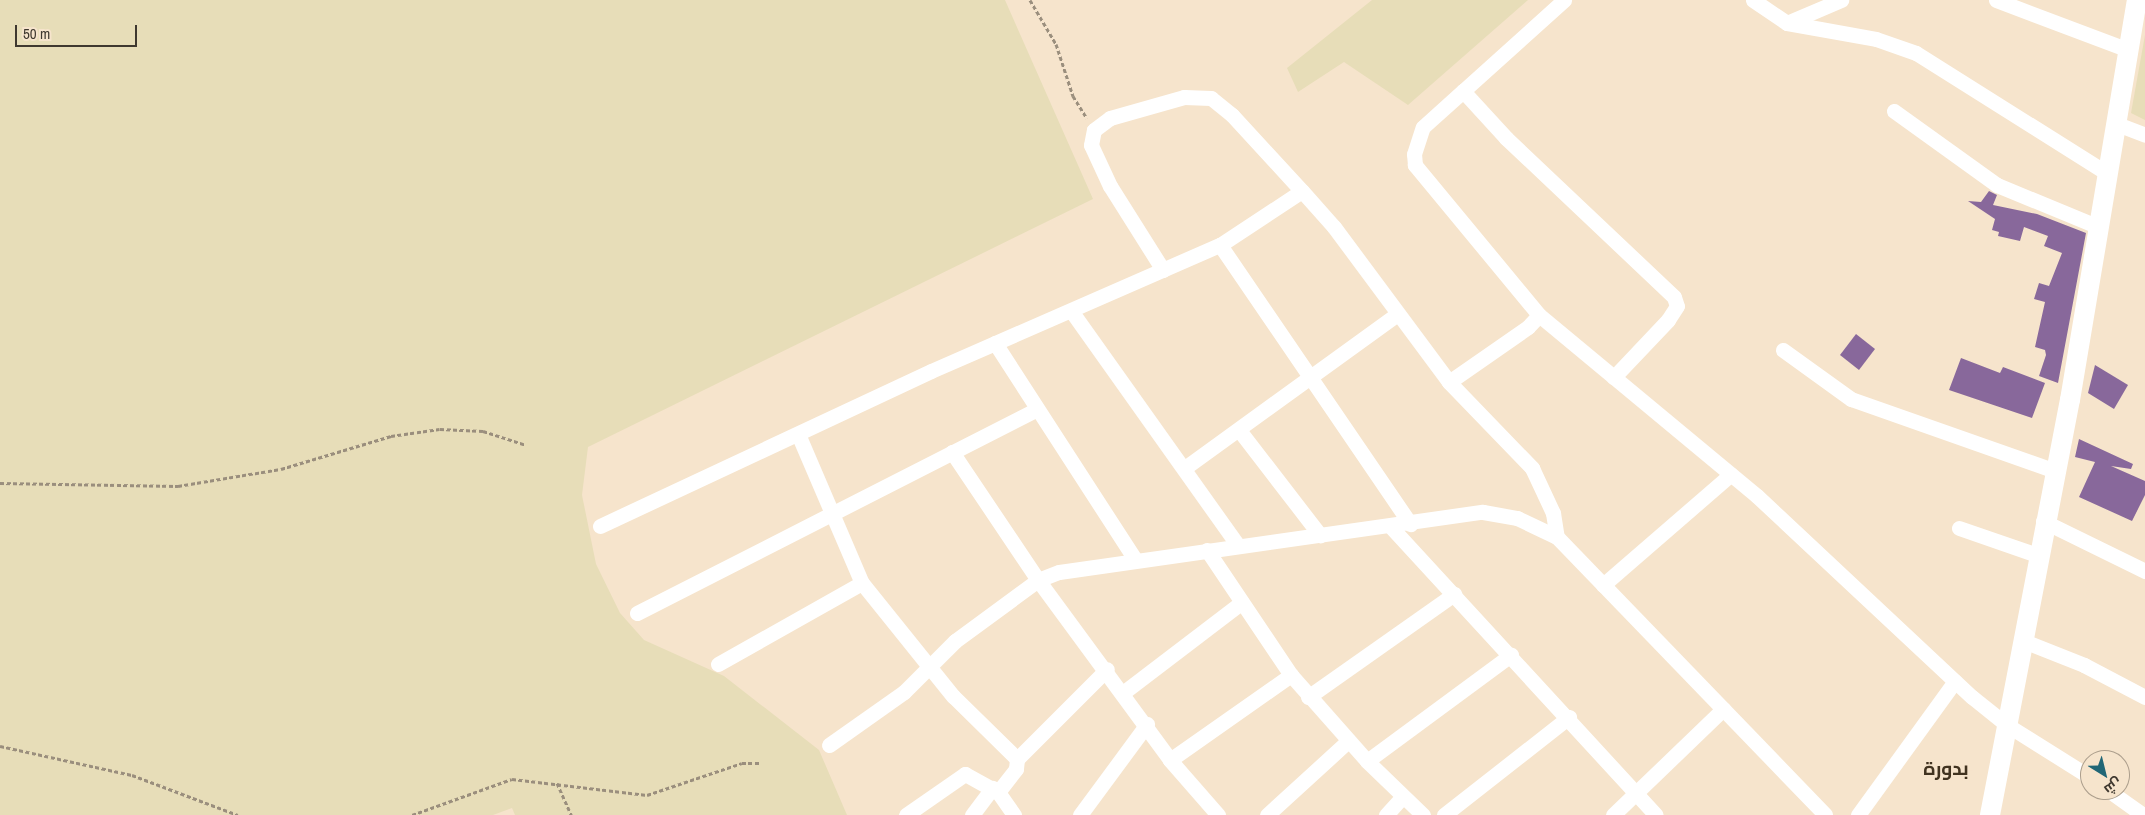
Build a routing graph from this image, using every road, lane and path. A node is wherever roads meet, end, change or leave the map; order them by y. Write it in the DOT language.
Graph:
graph roads {
  1 [pos="1030,0"];
  2 [pos="1564,0"];
  3 [pos="1753,0"];
  4 [pos="1841,0"];
  5 [pos="1996,0"];
  6 [pos="2137,0"];
  7 [pos="1787,23"];
  8 [pos="2128,50"];
  9 [pos="1463,90"];
  10 [pos="1894,111"];
  11 [pos="2117,124"];
  12 [pos="1094,130"];
  13 [pos="2145,135"];
  14 [pos="2108,174"];
  15 [pos="1302,191"];
  16 [pos="2099,227"];
  17 [pos="1220,245"];
  18 [pos="1163,270"];
  19 [pos="1072,312"];
  20 [pos="1396,315"];
  21 [pos="1539,315"];
  22 [pos="995,343"];
  23 [pos="1783,350"];
  24 [pos="1312,377"];
  25 [pos="1614,377"];
  26 [pos="1449,382"];
  27 [pos="1036,410"];
  28 [pos="1239,430"];
  29 [pos="798,434"];
  30 [pos="526,445"];
  31 [pos="952,452"];
  32 [pos="1186,467"];
  33 [pos="2056,471"];
  34 [pos="1730,474"];
  35 [pos="0,483"];
  36 [pos="832,513"];
  37 [pos="2043,521"];
  38 [pos="1410,524"];
  39 [pos="600,526"];
  40 [pos="1391,527"];
  41 [pos="1959,528"];
  42 [pos="1320,535"];
  43 [pos="1557,537"];
  44 [pos="1238,546"];
  45 [pos="1207,550"];
  46 [pos="2037,555"];
  47 [pos="1134,558"];
  48 [pos="2145,571"];
  49 [pos="1038,580"];
  50 [pos="862,583"];
  51 [pos="1603,585"];
  52 [pos="1454,594"];
  53 [pos="1242,602"];
  54 [pos="636,613"];
  55 [pos="2021,640"];
  56 [pos="1511,655"];
  57 [pos="718,664"];
  58 [pos="930,664"];
  59 [pos="1106,669"];
  60 [pos="1291,675"];
  61 [pos="1955,681"];
  62 [pos="1124,692"];
  63 [pos="1308,697"];
  64 [pos="2145,697"];
  65 [pos="1723,709"];
  66 [pos="1568,718"];
  67 [pos="1147,724"];
  68 [pos="2007,724"];
  69 [pos="1348,741"];
  70 [pos="0,746"];
  71 [pos="829,746"];
  72 [pos="1017,760"];
  73 [pos="1170,760"];
  74 [pos="1367,761"];
  75 [pos="760,763"];
  76 [pos="2080,771"];
  77 [pos="557,782"];
  78 [pos="995,790"];
  79 [pos="1636,793"];
  80 [pos="1403,796"];
  81 [pos="2122,800"];
  82 [pos="1822,814"];
  83 [pos="238,815"];
  84 [pos="412,815"];
  85 [pos="571,815"];
  86 [pos="906,815"];
  87 [pos="972,815"];
  88 [pos="1014,815"];
  89 [pos="1080,815"];
  90 [pos="1218,815"];
  91 [pos="1267,815"];
  92 [pos="1386,815"];
  93 [pos="1423,815"];
  94 [pos="1444,815"];
  95 [pos="1613,815"];
  96 [pos="1656,815"];
  97 [pos="1858,815"];
  98 [pos="1990,815"];
  99 [pos="2143,815"];
  1 -- 12 [label="path"];
  2 -- 9 [label="street"];
  3 -- 7 [label="street"];
  4 -- 7 [label="street"];
  5 -- 8 [label="street"];
  6 -- 8 [label="street"];
  7 -- 14 [label="street"];
  8 -- 11 [label="street"];
  9 -- 21 [label="street"];
  9 -- 25 [label="street"];
  10 -- 16 [label="street"];
  11 -- 13 [label="street"];
  11 -- 14 [label="street"];
  12 -- 15 [label="street"];
  12 -- 18 [label="street"];
  14 -- 16 [label="street"];
  15 -- 17 [label="street"];
  15 -- 20 [label="street"];
  16 -- 33 [label="street"];
  17 -- 18 [label="street"];
  17 -- 24 [label="street"];
  18 -- 19 [label="street"];
  19 -- 22 [label="street"];
  19 -- 32 [label="street"];
  20 -- 24 [label="street"];
  20 -- 26 [label="street"];
  21 -- 25 [label="street"];
  21 -- 26 [label="street"];
  22 -- 27 [label="street"];
  22 -- 29 [label="street"];
  23 -- 33 [label="street"];
  24 -- 28 [label="street"];
  24 -- 38 [label="street"];
  25 -- 34 [label="street"];
  26 -- 43 [label="street"];
  27 -- 31 [label="street"];
  27 -- 47 [label="street"];
  28 -- 32 [label="street"];
  28 -- 42 [label="street"];
  29 -- 36 [label="street"];
  29 -- 39 [label="street"];
  30 -- 35 [label="path"];
  31 -- 36 [label="street"];
  31 -- 49 [label="street"];
  32 -- 44 [label="street"];
  33 -- 37 [label="street"];
  34 -- 51 [label="street"];
  34 -- 61 [label="street"];
  36 -- 50 [label="street"];
  36 -- 54 [label="street"];
  37 -- 46 [label="street"];
  37 -- 48 [label="street"];
  38 -- 40 [label="street"];
  38 -- 43 [label="street"];
  40 -- 42 [label="street"];
  40 -- 52 [label="street"];
  41 -- 46 [label="street"];
  42 -- 44 [label="street"];
  43 -- 51 [label="street"];
  44 -- 45 [label="street"];
  45 -- 47 [label="street"];
  45 -- 53 [label="street"];
  46 -- 55 [label="street"];
  47 -- 49 [label="street"];
  49 -- 58 [label="street"];
  49 -- 59 [label="street"];
  50 -- 57 [label="street"];
  50 -- 58 [label="street"];
  51 -- 65 [label="street"];
  52 -- 56 [label="street"];
  52 -- 63 [label="street"];
  53 -- 60 [label="street"];
  53 -- 62 [label="street"];
  55 -- 64 [label="street"];
  55 -- 68 [label="street"];
  56 -- 66 [label="street"];
  56 -- 74 [label="street"];
  58 -- 71 [label="street"];
  58 -- 72 [label="street"];
  59 -- 62 [label="street"];
  59 -- 72 [label="street"];
  60 -- 63 [label="street"];
  60 -- 73 [label="street"];
  61 -- 68 [label="street"];
  61 -- 97 [label="street"];
  62 -- 67 [label="street"];
  63 -- 69 [label="street"];
  65 -- 79 [label="street"];
  65 -- 82 [label="street"];
  66 -- 79 [label="street"];
  66 -- 94 [label="street"];
  67 -- 73 [label="street"];
  67 -- 89 [label="street"];
  68 -- 76 [label="street"];
  68 -- 98 [label="street"];
  69 -- 74 [label="street"];
  69 -- 91 [label="street"];
  70 -- 83 [label="path"];
  72 -- 78 [label="street"];
  73 -- 90 [label="street"];
  74 -- 80 [label="street"];
  75 -- 77 [label="path"];
  77 -- 84 [label="path"];
  77 -- 85 [label="path"];
  78 -- 86 [label="street"];
  78 -- 87 [label="street"];
  78 -- 88 [label="street"];
  79 -- 95 [label="street"];
  79 -- 96 [label="street"];
  80 -- 92 [label="street"];
  80 -- 93 [label="street"];
  81 -- 99 [label="street"];
}
